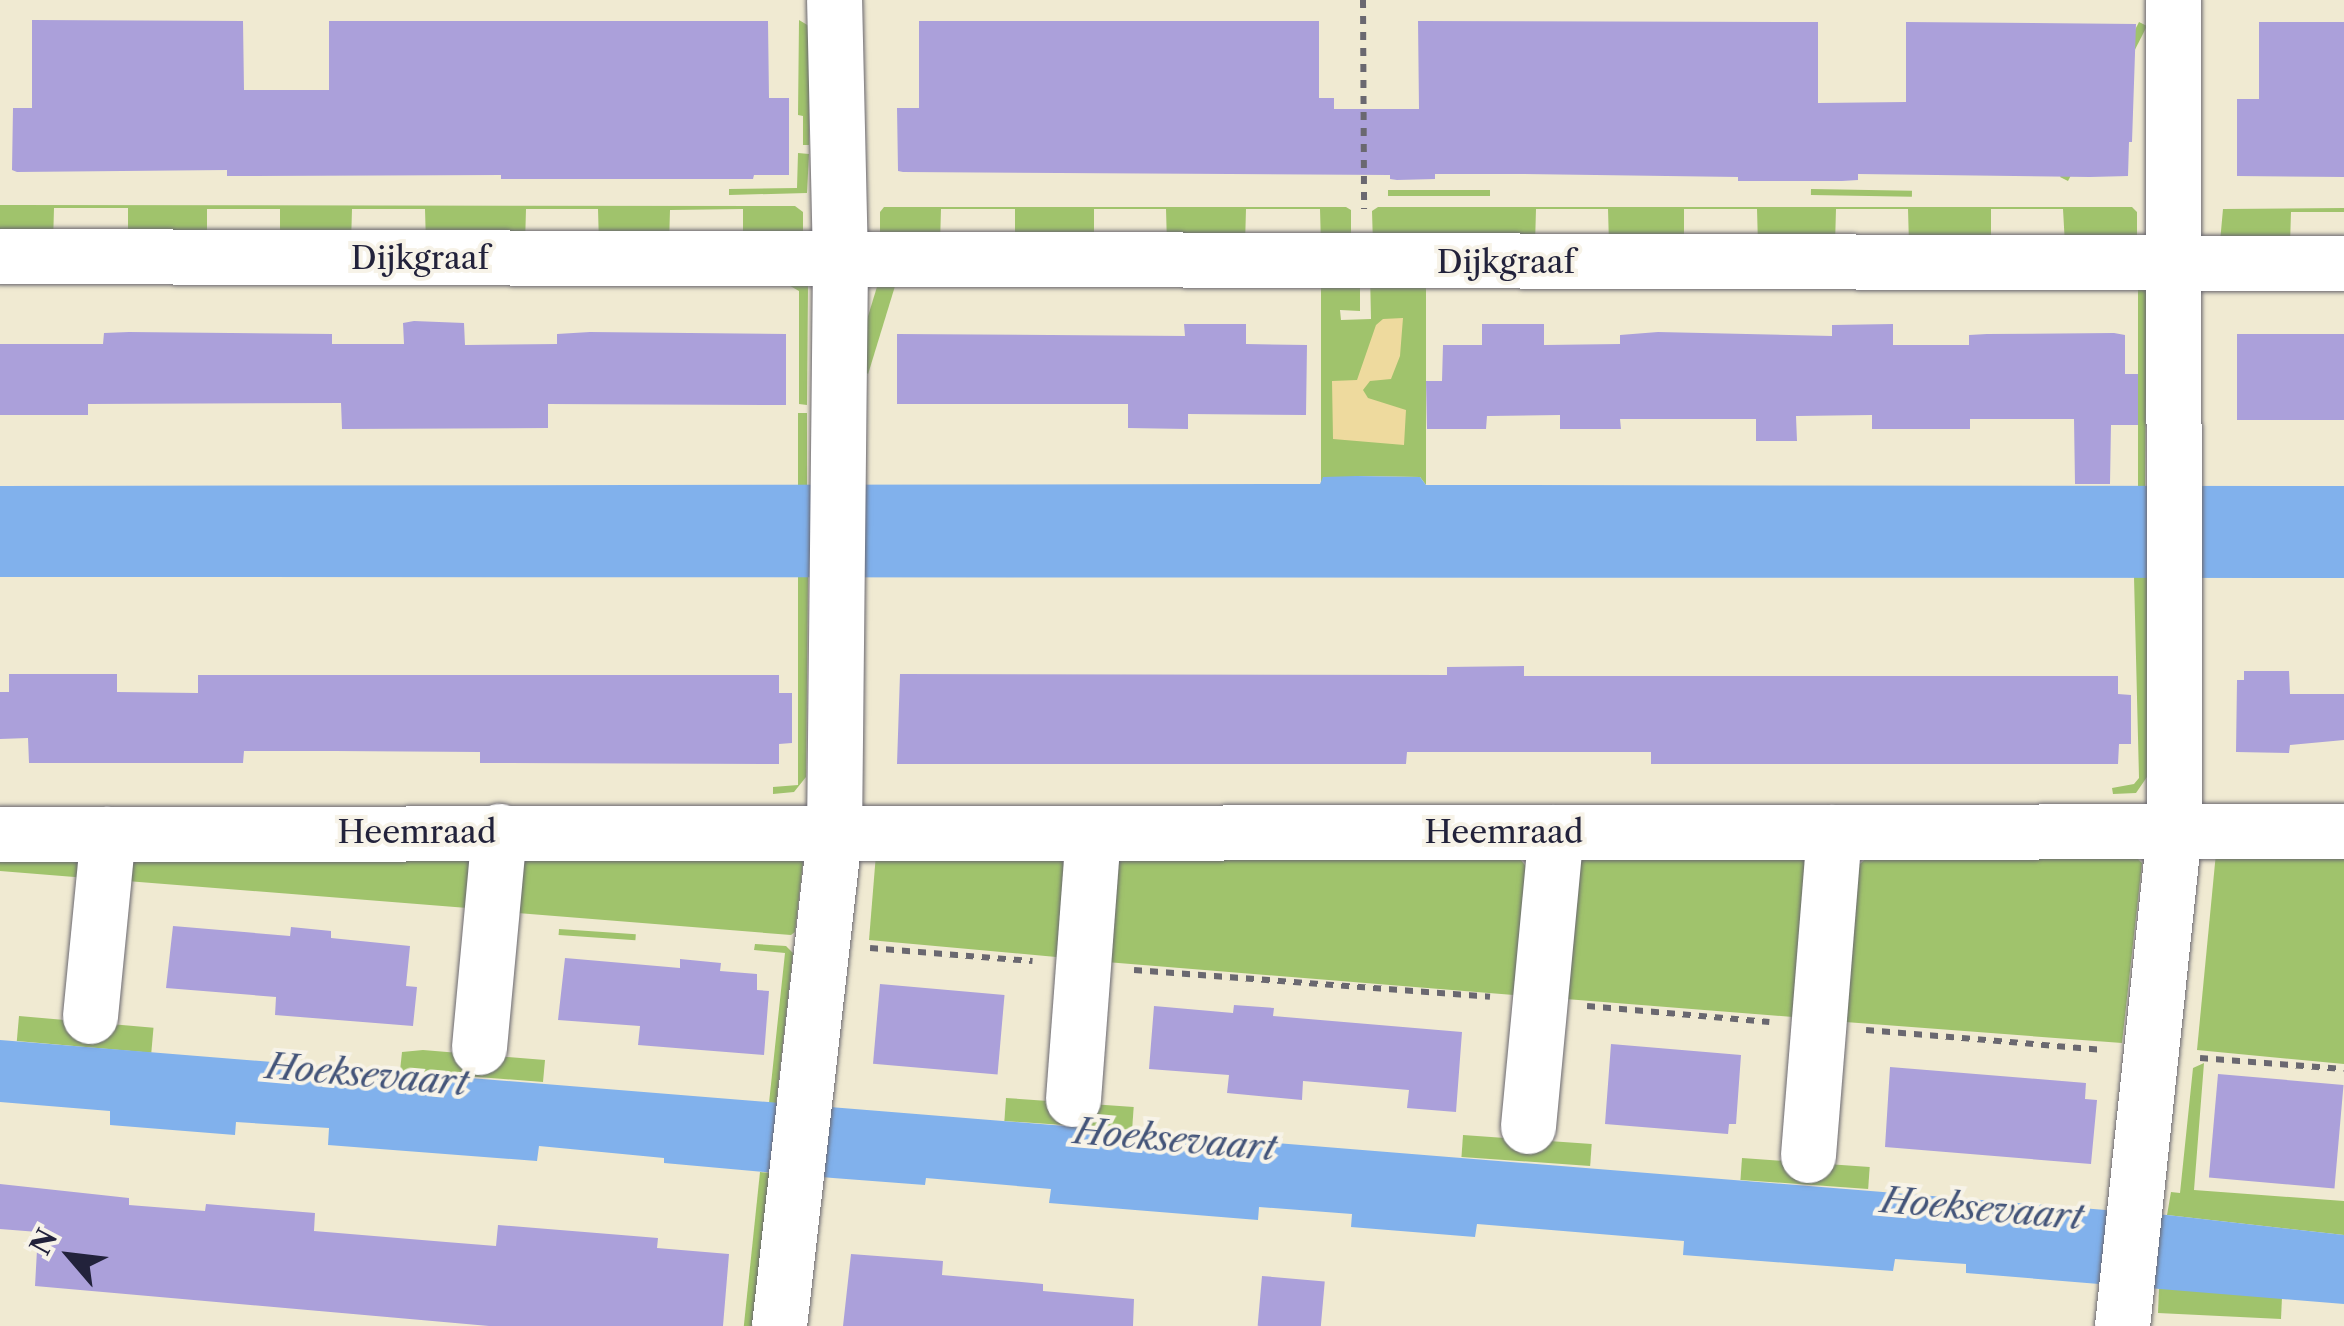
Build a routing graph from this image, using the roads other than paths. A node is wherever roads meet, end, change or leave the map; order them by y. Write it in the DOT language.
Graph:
graph roads {
  1 [pos="834,0"];
  2 [pos="2173,0"];
  3 [pos="0,256"];
  4 [pos="840,261"];
  5 [pos="2173,263"];
  6 [pos="2344,263"];
  7 [pos="2174,830"];
  8 [pos="499,831"];
  9 [pos="1556,832"];
  10 [pos="1834,832"];
  11 [pos="2344,832"];
  12 [pos="0,834"];
  13 [pos="108,834"];
  14 [pos="1093,835"];
  15 [pos="834,836"];
  16 [pos="90,1016"];
  17 [pos="479,1047"];
  18 [pos="1072,1099"];
  19 [pos="1528,1126"];
  20 [pos="1808,1154"];
  21 [pos="2124,1307"];
  22 [pos="779,1326"];
  1 -- 4 [label="street"];
  2 -- 5 [label="street"];
  3 -- 4 [label="street, Dijkgraaf"];
  4 -- 5 [label="street, Dijkgraaf"];
  4 -- 15 [label="street"];
  5 -- 6 [label="street, Dijkgraaf"];
  5 -- 7 [label="street"];
  7 -- 10 [label="street, Heemraad"];
  7 -- 11 [label="street, Heemraad"];
  7 -- 21 [label="street"];
  8 -- 13 [label="street, Heemraad"];
  8 -- 15 [label="street, Heemraad"];
  8 -- 17 [label="street"];
  9 -- 10 [label="street, Heemraad"];
  9 -- 14 [label="street, Heemraad"];
  9 -- 19 [label="street"];
  10 -- 20 [label="street"];
  12 -- 13 [label="street, Heemraad"];
  13 -- 16 [label="street"];
  14 -- 15 [label="street, Heemraad"];
  14 -- 18 [label="street"];
  15 -- 22 [label="street"];
}
